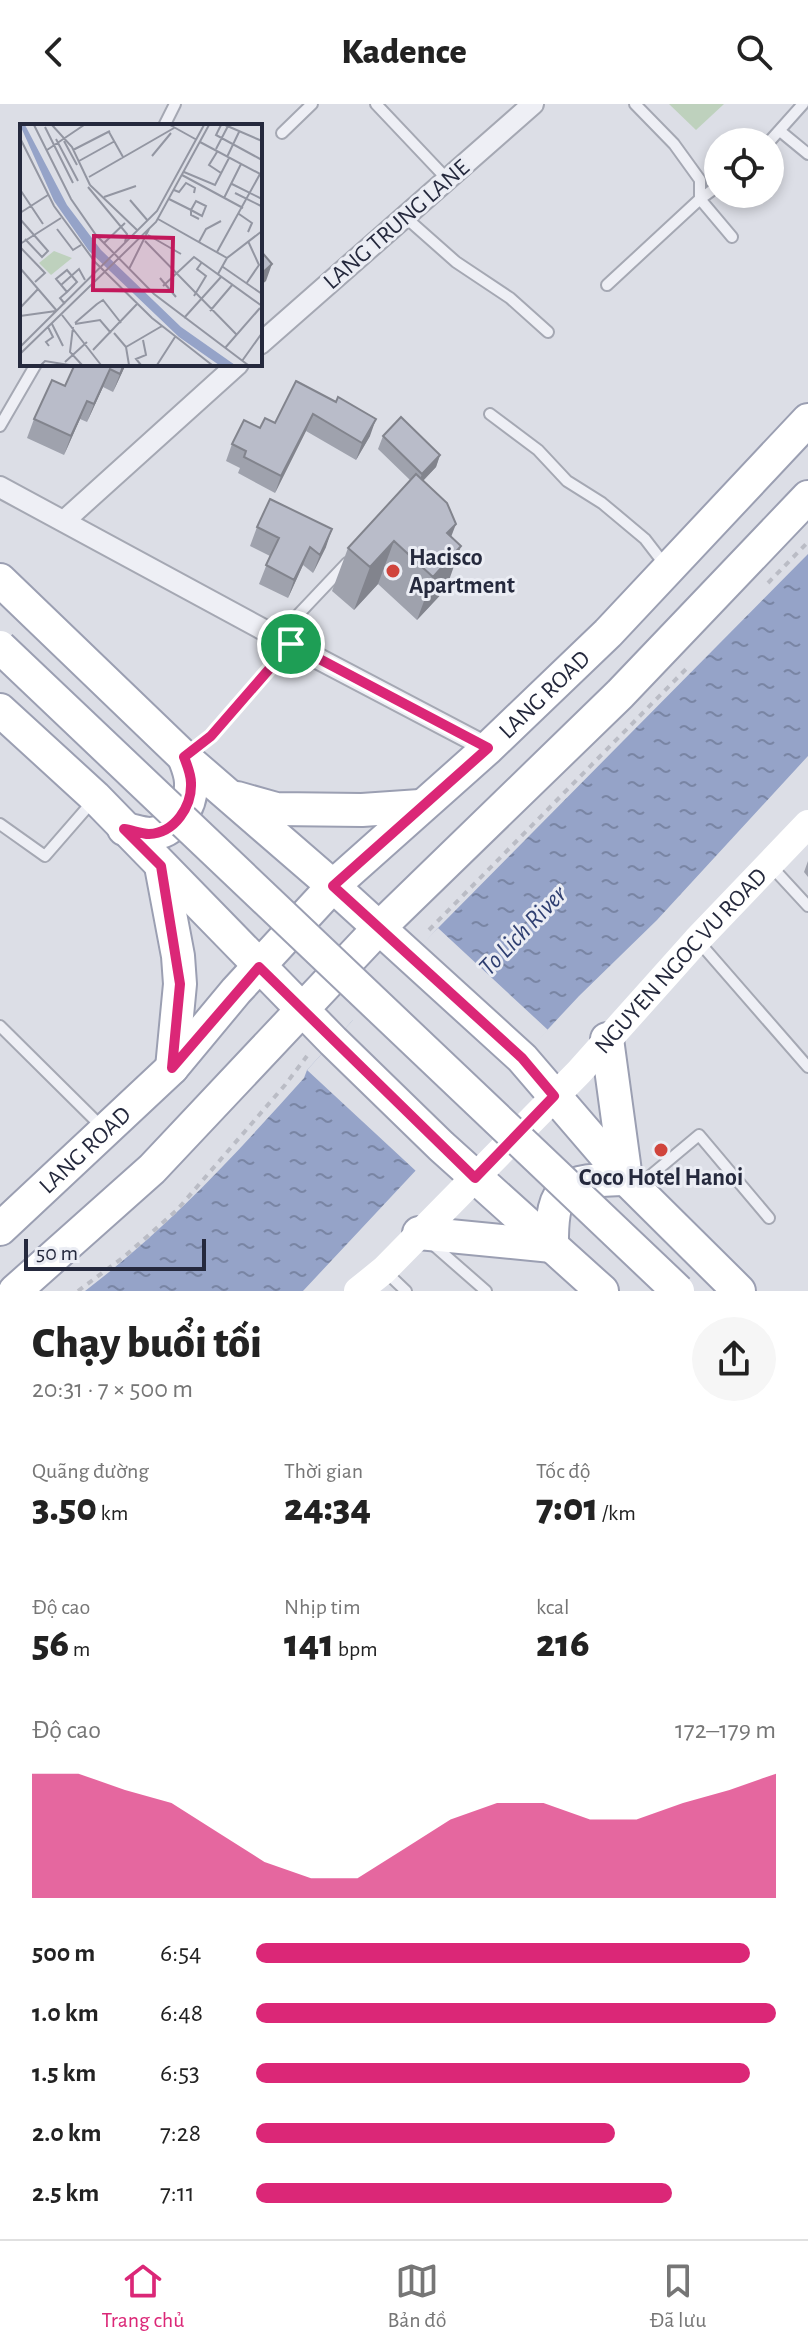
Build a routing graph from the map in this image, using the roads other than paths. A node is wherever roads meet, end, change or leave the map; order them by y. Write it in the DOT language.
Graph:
graph roads {
  1 [pos="175,104"];
  2 [pos="312,104"];
  3 [pos="376,104"];
  4 [pos="533,104"];
  5 [pos="635,104"];
  6 [pos="803,104"];
  7 [pos="165,124"];
  8 [pos="783,128"];
  9 [pos="282,133"];
  10 [pos="784,134"];
  11 [pos="808,154"];
  12 [pos="447,179"];
  13 [pos="704,196"];
  14 [pos="700,199"];
  15 [pos="404,216"];
  16 [pos="732,237"];
  17 [pos="607,285"];
  18 [pos="548,332"];
  19 [pos="262,342"];
  20 [pos="35,366"];
  21 [pos="236,366"];
  22 [pos="490,414"];
  23 [pos="808,420"];
  24 [pos="0,426"];
  25 [pos="0,487"];
  26 [pos="808,497"];
  27 [pos="64,521"];
  28 [pos="359,550"];
  29 [pos="669,570"];
  30 [pos="0,580"];
  31 [pos="284,641"];
  32 [pos="0,647"];
  33 [pos="0,710"];
  34 [pos="488,748"];
  35 [pos="184,757"];
  36 [pos="229,796"];
  37 [pos="95,797"];
  38 [pos="420,806"];
  39 [pos="0,824"];
  40 [pos="808,824"];
  41 [pos="124,829"];
  42 [pos="769,865"];
  43 [pos="161,866"];
  44 [pos="333,886"];
  45 [pos="808,906"];
  46 [pos="379,928"];
  47 [pos="697,940"];
  48 [pos="259,967"];
  49 [pos="302,1009"];
  50 [pos="0,1026"];
  51 [pos="607,1039"];
  52 [pos="808,1067"];
  53 [pos="172,1068"];
  54 [pos="554,1096"];
  55 [pos="106,1130"];
  56 [pos="475,1178"];
  57 [pos="631,1183"];
  58 [pos="769,1218"];
  59 [pos="0,1229"];
  60 [pos="419,1233"];
  61 [pos="552,1246"];
  62 [pos="384,1270"];
  63 [pos="0,1285"];
  64 [pos="594,1288"];
  65 [pos="5,1291"];
  66 [pos="15,1291"];
  67 [pos="358,1291"];
  68 [pos="406,1291"];
  69 [pos="486,1291"];
  70 [pos="678,1291"];
  71 [pos="739,1291"];
  1 -- 7 [label="lane"];
  2 -- 9 [label="lane"];
  3 -- 12 [label="lane"];
  4 -- 12 [label="street, LANG TRUNG LANE"];
  5 -- 14 [label="lane"];
  6 -- 8 [label="lane"];
  10 -- 11 [label="lane"];
  12 -- 15 [label="street, LANG TRUNG LANE"];
  13 -- 14 [label="lane"];
  14 -- 16 [label="lane"];
  14 -- 17 [label="lane"];
  15 -- 18 [label="lane"];
  15 -- 19 [label="street, LANG TRUNG LANE"];
  20 -- 24 [label="lane"];
  21 -- 27 [label="street"];
  22 -- 29 [label="lane"];
  23 -- 29 [label="main road, LANG ROAD"];
  25 -- 27 [label="street"];
  26 -- 46 [label="main road"];
  27 -- 31 [label="street"];
  28 -- 31 [label="lane"];
  29 -- 34 [label="main road, LANG ROAD"];
  30 -- 35 [label="main road"];
  31 -- 34 [label="street"];
  31 -- 35 [label="lane"];
  32 -- 70 [label="main road, bridge"];
  33 -- 37 [label="main road"];
  34 -- 38 [label="main road, LANG ROAD"];
  35 -- 36 [label="main road"];
  35 -- 41 [label="main road"];
  36 -- 38 [label="main road"];
  36 -- 44 [label="main road"];
  37 -- 39 [label="lane"];
  37 -- 41 [label="main road"];
  38 -- 44 [label="main road, LANG ROAD"];
  40 -- 42 [label="main road, NGUYEN NGOC VU ROAD"];
  41 -- 43 [label="main road"];
  42 -- 45 [label="lane"];
  42 -- 47 [label="main road, NGUYEN NGOC VU ROAD"];
  43 -- 48 [label="main road"];
  43 -- 53 [label="main road"];
  44 -- 46 [label="main road"];
  44 -- 48 [label="main road, LANG ROAD"];
  46 -- 49 [label="main road"];
  46 -- 54 [label="main road"];
  47 -- 51 [label="main road, NGUYEN NGOC VU ROAD"];
  47 -- 52 [label="lane"];
  48 -- 49 [label="main road"];
  48 -- 53 [label="main road, LANG ROAD"];
  49 -- 56 [label="main road"];
  49 -- 66 [label="main road"];
  50 -- 55 [label="lane"];
  51 -- 54 [label="main road, NGUYEN NGOC VU ROAD"];
  51 -- 57 [label="main road"];
  53 -- 55 [label="main road, LANG ROAD"];
  54 -- 56 [label="main road, NGUYEN NGOC VU ROAD"];
  54 -- 57 [label="main road"];
  55 -- 59 [label="main road, LANG ROAD"];
  56 -- 60 [label="main road, NGUYEN NGOC VU ROAD"];
  56 -- 61 [label="main road"];
  57 -- 58 [label="lane"];
  57 -- 61 [label="main road"];
  57 -- 71 [label="main road"];
  60 -- 61 [label="main road"];
  60 -- 62 [label="main road, NGUYEN NGOC VU ROAD"];
  60 -- 69 [label="lane"];
  61 -- 64 [label="main road"];
  62 -- 67 [label="main road, NGUYEN NGOC VU ROAD"];
  62 -- 68 [label="lane"];
  63 -- 65 [label="main road"];
}
